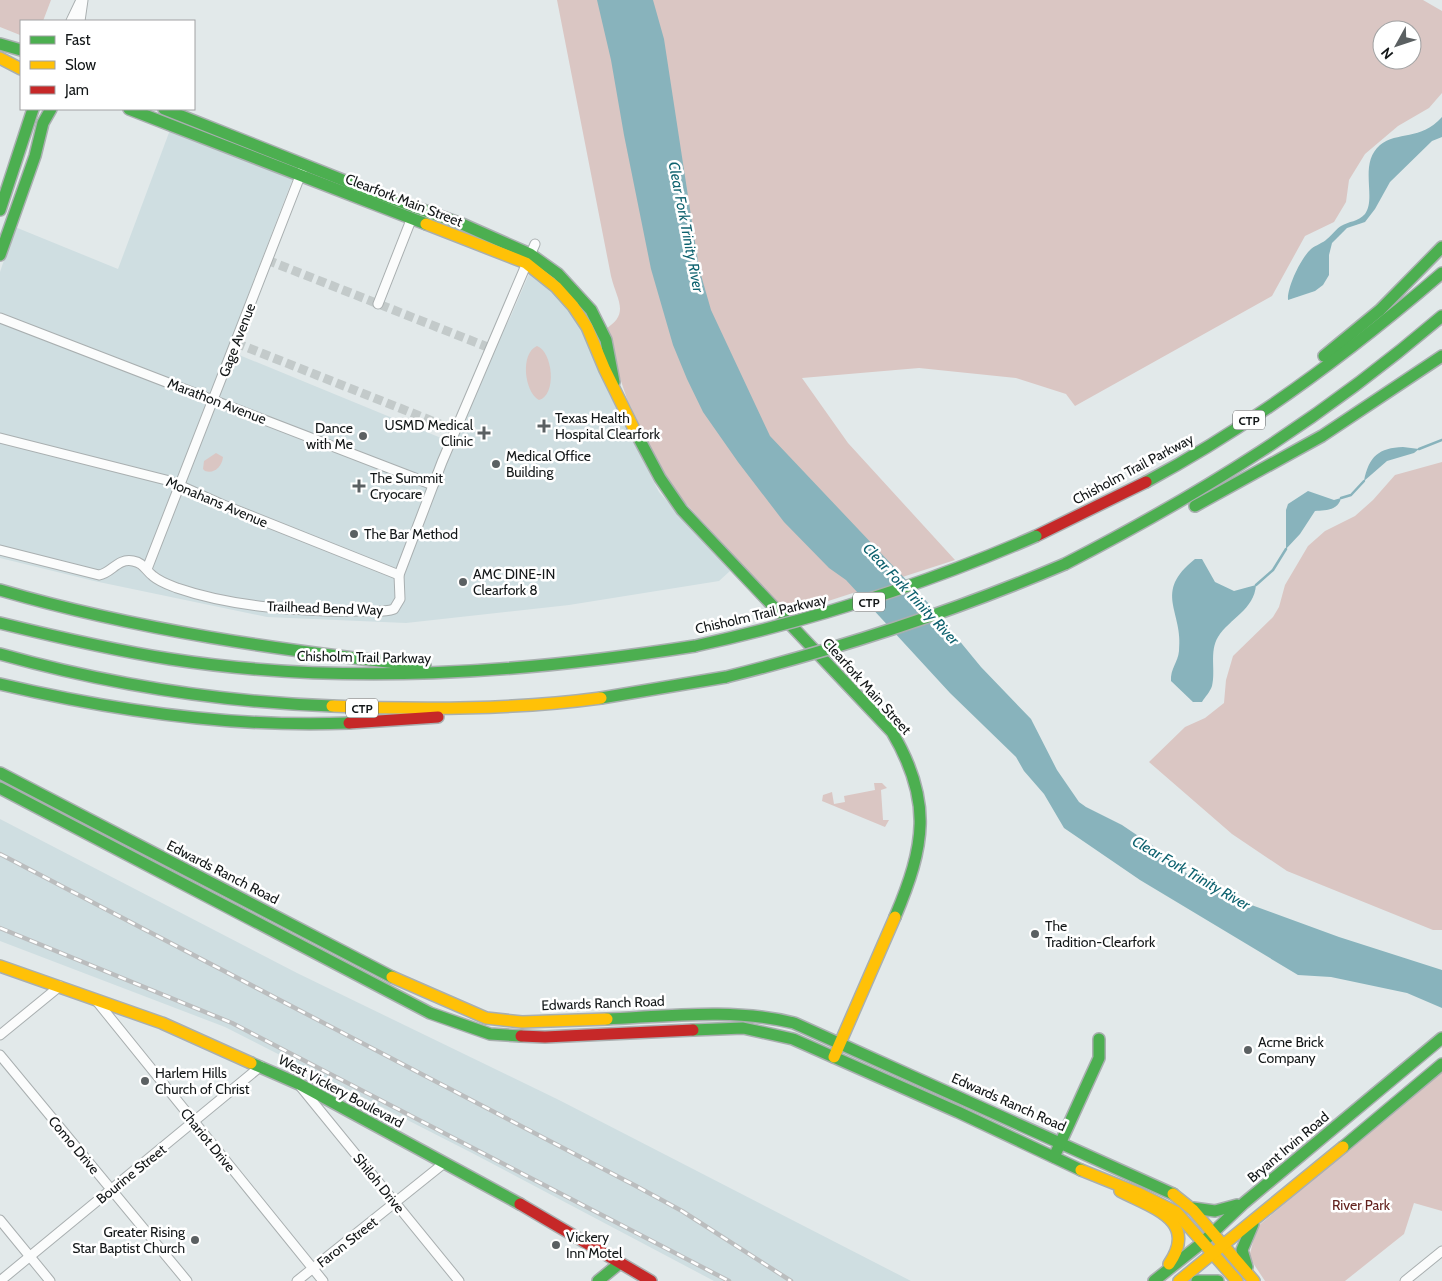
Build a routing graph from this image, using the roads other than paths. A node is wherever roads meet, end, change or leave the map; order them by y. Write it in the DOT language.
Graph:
graph roads {
  1 [pos="82,0"];
  2 [pos="72,20"];
  3 [pos="80,20"];
  4 [pos="0,44"];
  5 [pos="20,50"];
  6 [pos="0,58"];
  7 [pos="20,68"];
  8 [pos="33,110"];
  9 [pos="50,110"];
  10 [pos="132,110"];
  11 [pos="166,110"];
  12 [pos="303,170"];
  13 [pos="0,210"];
  14 [pos="411,220"];
  15 [pos="1442,247"];
  16 [pos="530,254"];
  17 [pos="0,255"];
  18 [pos="1442,273"];
  19 [pos="378,304"];
  20 [pos="1442,316"];
  21 [pos="0,318"];
  22 [pos="1442,356"];
  23 [pos="214,401"];
  24 [pos="1256,416"];
  25 [pos="0,438"];
  26 [pos="180,484"];
  27 [pos="433,485"];
  28 [pos="1135,530"];
  29 [pos="0,550"];
  30 [pos="147,570"];
  31 [pos="398,574"];
  32 [pos="0,590"];
  33 [pos="0,623"];
  34 [pos="0,654"];
  35 [pos="491,672"];
  36 [pos="0,684"];
  37 [pos="566,703"];
  38 [pos="0,773"];
  39 [pos="0,788"];
  40 [pos="0,966"];
  41 [pos="60,986"];
  42 [pos="437,997"];
  43 [pos="95,998"];
  44 [pos="430,1013"];
  45 [pos="710,1015"];
  46 [pos="711,1030"];
  47 [pos="0,1035"];
  48 [pos="1442,1038"];
  49 [pos="1099,1039"];
  50 [pos="840,1044"];
  51 [pos="0,1055"];
  52 [pos="834,1057"];
  53 [pos="1442,1064"];
  54 [pos="261,1066"];
  55 [pos="299,1084"];
  56 [pos="950,1108"];
  57 [pos="994,1111"];
  58 [pos="194,1122"];
  59 [pos="1062,1142"];
  60 [pos="1054,1158"];
  61 [pos="443,1164"];
  62 [pos="1106,1182"];
  63 [pos="112,1190"];
  64 [pos="1244,1203"];
  65 [pos="396,1204"];
  66 [pos="1189,1206"];
  67 [pos="0,1220"];
  68 [pos="1255,1221"];
  69 [pos="1214,1232"];
  70 [pos="1203,1242"];
  71 [pos="1224,1244"];
  72 [pos="1442,1251"];
  73 [pos="1213,1253"];
  74 [pos="30,1257"];
  75 [pos="620,1263"];
  76 [pos="312,1268"];
  77 [pos="1164,1273"];
  78 [pos="0,1281"];
  79 [pos="50,1281"];
  80 [pos="187,1281"];
  81 [pos="297,1281"];
  82 [pos="323,1281"];
  83 [pos="460,1281"];
  84 [pos="598,1281"];
  85 [pos="651,1281"];
  86 [pos="1154,1281"];
  87 [pos="1179,1281"];
  88 [pos="1197,1281"];
  89 [pos="1218,1281"];
  90 [pos="1237,1281"];
  91 [pos="1255,1281"];
  92 [pos="1405,1281"];
  1 -- 2 [label="street"];
  1 -- 3 [label="street"];
  4 -- 5 [label="main road"];
  6 -- 7 [label="main road"];
  8 -- 13 [label="main road"];
  9 -- 17 [label="main road"];
  10 -- 12 [label="main road, Clearfork Main Street"];
  11 -- 12 [label="main road, Clearfork Main Street"];
  12 -- 14 [label="main road, Clearfork Main Street"];
  12 -- 16 [label="main road, Clearfork Main Street"];
  12 -- 23 [label="street, Gage Avenue"];
  14 -- 16 [label="main road, Clearfork Main Street"];
  14 -- 19 [label="street"];
  15 -- 24 [label="main road"];
  16 -- 27 [label="street, Trailhead Bend Way"];
  16 -- 50 [label="main road, Clearfork Main Street"];
  18 -- 24 [label="main road, Chisholm Trail Parkway / CTP"];
  20 -- 28 [label="main road, CTP"];
  21 -- 23 [label="street, Marathon Avenue"];
  22 -- 28 [label="main road"];
  23 -- 26 [label="street, Gage Avenue"];
  23 -- 27 [label="street, Marathon Avenue"];
  24 -- 35 [label="main road, Chisholm Trail Parkway / CTP, bridge"];
  25 -- 26 [label="street, Monahans Avenue"];
  26 -- 30 [label="street, Gage Avenue"];
  26 -- 31 [label="street, Monahans Avenue"];
  27 -- 31 [label="street, Trailhead Bend Way"];
  28 -- 37 [label="main road, CTP, bridge"];
  29 -- 30 [label="street, Trailhead Bend Way"];
  30 -- 31 [label="street, Trailhead Bend Way"];
  32 -- 35 [label="main road"];
  33 -- 35 [label="main road, Chisholm Trail Parkway / CTP"];
  34 -- 37 [label="main road, CTP"];
  36 -- 37 [label="main road"];
  38 -- 42 [label="main road, Edwards Ranch Road"];
  39 -- 44 [label="main road, Edwards Ranch Road"];
  40 -- 41 [label="main road, West Vickery Boulevard"];
  41 -- 43 [label="main road, West Vickery Boulevard"];
  41 -- 47 [label="street"];
  42 -- 44 [label="main road"];
  42 -- 45 [label="main road, Edwards Ranch Road"];
  43 -- 54 [label="main road, West Vickery Boulevard"];
  43 -- 58 [label="street, Chariot Drive"];
  44 -- 46 [label="main road, Edwards Ranch Road"];
  45 -- 46 [label="main road"];
  45 -- 50 [label="main road, Edwards Ranch Road"];
  46 -- 52 [label="main road, Edwards Ranch Road"];
  48 -- 64 [label="main road, Bryant Irvin Road"];
  49 -- 59 [label="main road"];
  50 -- 52 [label="main road, Clearfork Main Street"];
  50 -- 57 [label="main road, Edwards Ranch Road"];
  51 -- 63 [label="street, Como Drive"];
  52 -- 56 [label="main road, Edwards Ranch Road"];
  53 -- 68 [label="main road"];
  54 -- 55 [label="main road, West Vickery Boulevard"];
  54 -- 58 [label="street, Bourine Street"];
  55 -- 61 [label="main road, West Vickery Boulevard"];
  55 -- 65 [label="street, Shiloh Drive"];
  56 -- 57 [label="main road"];
  56 -- 60 [label="main road, Edwards Ranch Road"];
  57 -- 59 [label="main road, Edwards Ranch Road"];
  58 -- 63 [label="street, Bourine Street"];
  58 -- 76 [label="street, Chariot Drive"];
  59 -- 60 [label="main road"];
  59 -- 66 [label="main road, Edwards Ranch Road"];
  60 -- 62 [label="main road, Edwards Ranch Road"];
  61 -- 65 [label="street, Faron Street"];
  61 -- 75 [label="main road, West Vickery Boulevard"];
  62 -- 70 [label="main road, Edwards Ranch Road"];
  62 -- 77 [label="main road"];
  63 -- 74 [label="street, Bourine Street"];
  63 -- 80 [label="street, Como Drive"];
  64 -- 66 [label="main road"];
  64 -- 69 [label="main road, Bryant Irvin Road"];
  65 -- 76 [label="street, Faron Street"];
  65 -- 83 [label="street, Shiloh Drive"];
  66 -- 69 [label="main road, Edwards Ranch Road"];
  67 -- 74 [label="street"];
  68 -- 71 [label="main road"];
  68 -- 91 [label="main road"];
  69 -- 70 [label="main road, Bryant Irvin Road"];
  69 -- 71 [label="main road, Edwards Ranch Road"];
  70 -- 73 [label="main road, Edwards Ranch Road"];
  70 -- 77 [label="main road, Bryant Irvin Road"];
  71 -- 73 [label="main road"];
  71 -- 91 [label="main road, Edwards Ranch Road"];
  72 -- 92 [label="street"];
  73 -- 87 [label="main road"];
  73 -- 90 [label="main road, Edwards Ranch Road"];
  74 -- 78 [label="street, Bourine Street"];
  74 -- 79 [label="street"];
  75 -- 84 [label="main road"];
  75 -- 85 [label="main road, West Vickery Boulevard"];
  76 -- 81 [label="street, Faron Street"];
  76 -- 82 [label="street, Chariot Drive"];
  77 -- 86 [label="main road, Bryant Irvin Road"];
  88 -- 89 [label="main road"];
}
